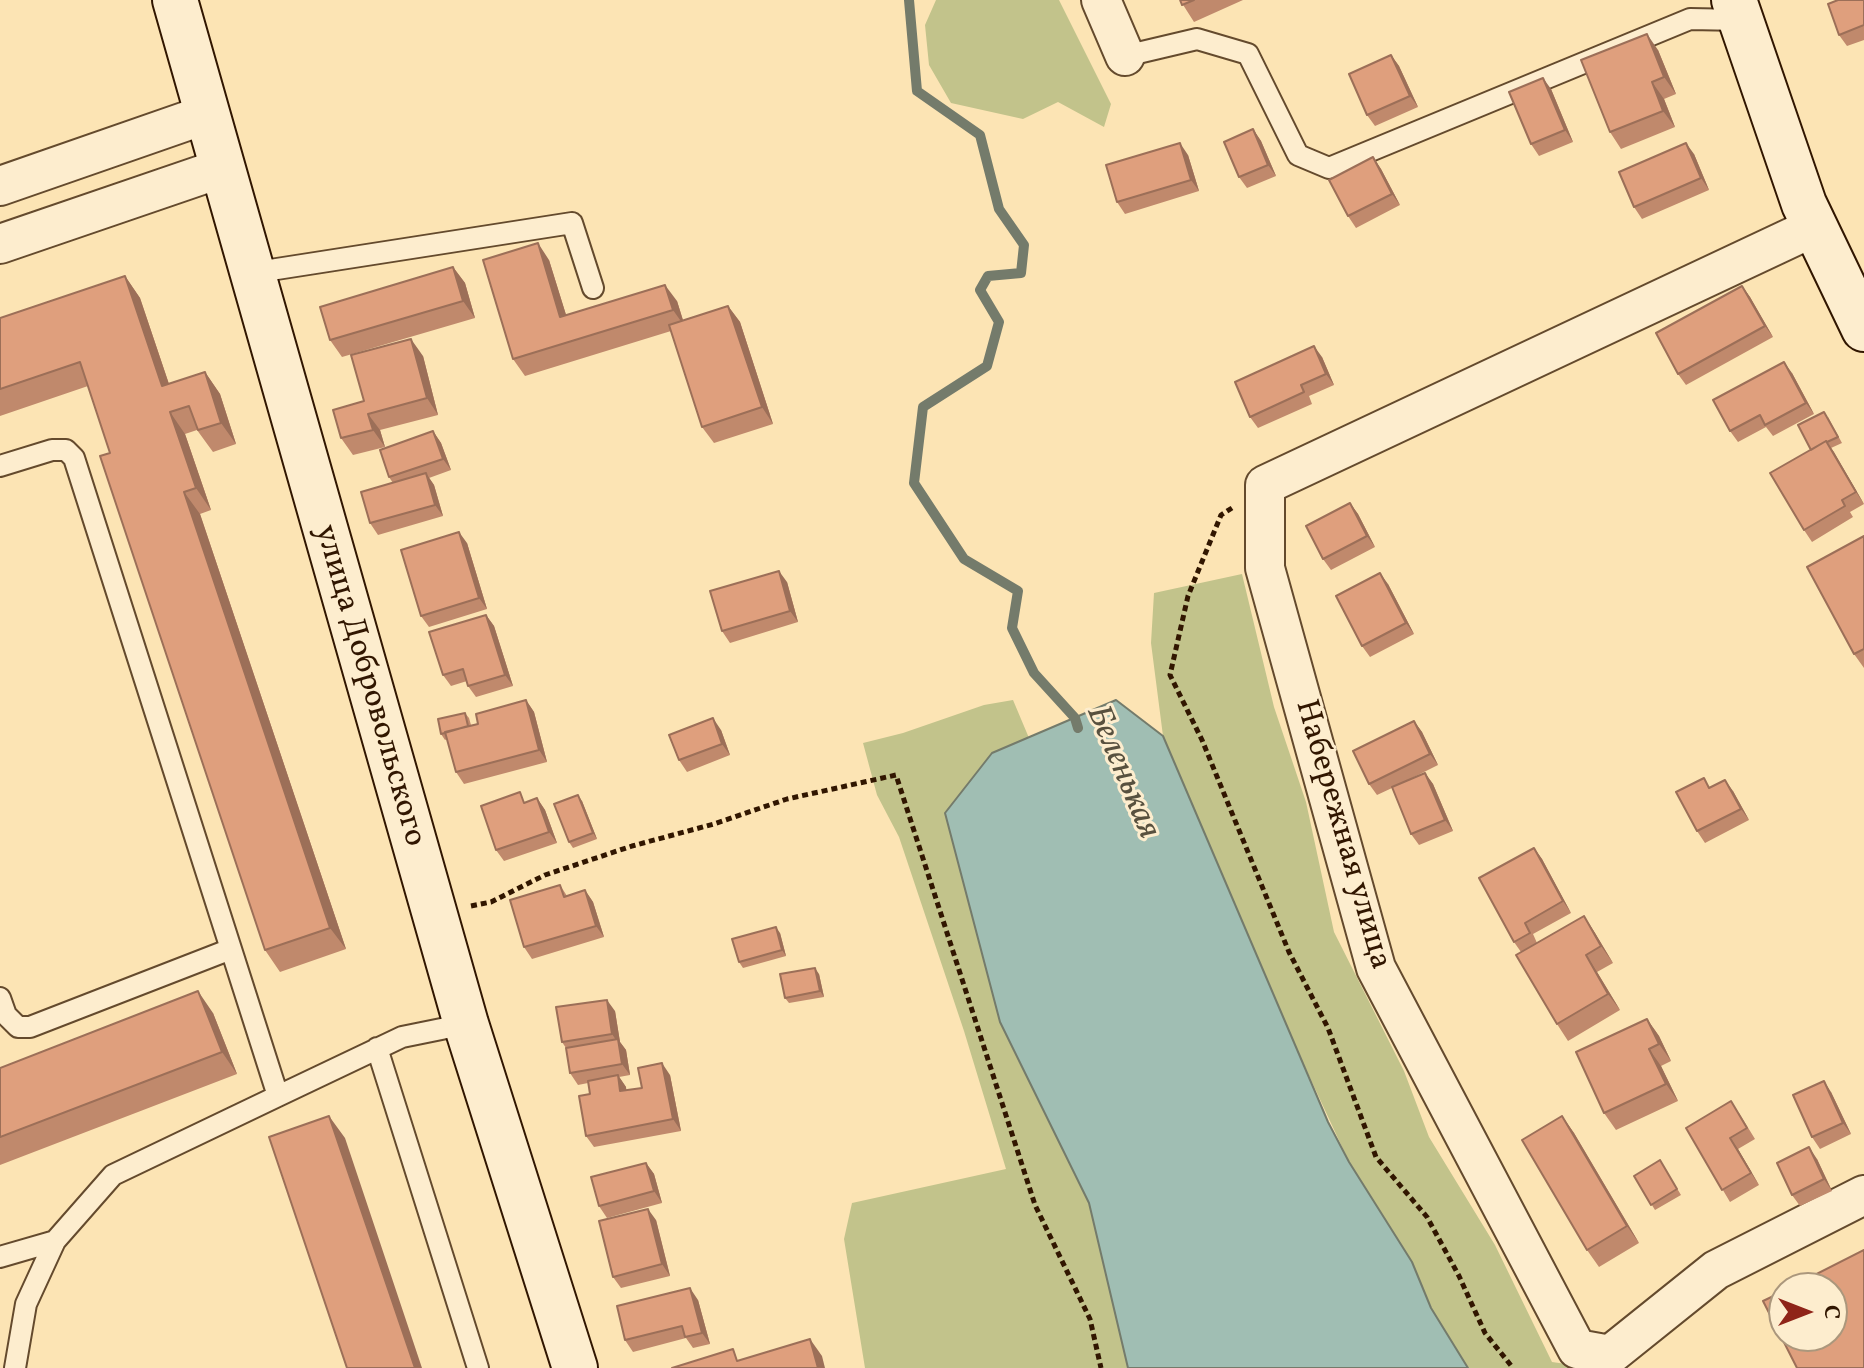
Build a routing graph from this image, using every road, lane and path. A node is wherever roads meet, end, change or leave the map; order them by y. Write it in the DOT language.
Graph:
graph roads {
  1 [pos="175,0"];
  2 [pos="1101,0"];
  3 [pos="1738,10"];
  4 [pos="1125,56"];
  5 [pos="207,114"];
  6 [pos="222,168"];
  7 [pos="6,177"];
  8 [pos="1814,227"];
  9 [pos="0,244"];
  10 [pos="251,273"];
  11 [pos="593,288"];
  12 [pos="1860,309"];
  13 [pos="0,466"];
  14 [pos="1265,485"];
  15 [pos="434,915"];
  16 [pos="231,949"];
  17 [pos="0,998"];
  18 [pos="466,1024"];
  19 [pos="377,1048"];
  20 [pos="278,1096"];
  21 [pos="1864,1195"];
  22 [pos="55,1241"];
  23 [pos="0,1257"];
  24 [pos="15,1368"];
  25 [pos="478,1368"];
  26 [pos="575,1368"];
  27 [pos="1101,1368"];
  28 [pos="1513,1368"];
  1 -- 5 [label="street, улица Добровольского"];
  2 -- 4 [label="street"];
  3 -- 4 [label="lane"];
  3 -- 8 [label="street"];
  5 -- 6 [label="street, улица Добровольского"];
  5 -- 7 [label="street"];
  6 -- 9 [label="street"];
  6 -- 10 [label="street, улица Добровольского"];
  8 -- 12 [label="street"];
  8 -- 14 [label="street"];
  10 -- 11 [label="lane"];
  10 -- 15 [label="street, улица Добровольского"];
  13 -- 16 [label="lane"];
  14 -- 21 [label="street, Набережная улица"];
  14 -- 28 [label="path"];
  15 -- 18 [label="street, улица Добровольского"];
  15 -- 27 [label="path"];
  16 -- 17 [label="lane"];
  16 -- 20 [label="lane"];
  18 -- 19 [label="lane"];
  18 -- 26 [label="street, улица Добровольского"];
  19 -- 20 [label="lane"];
  19 -- 25 [label="lane"];
  20 -- 22 [label="lane"];
  22 -- 23 [label="lane"];
  22 -- 24 [label="lane"];
}
